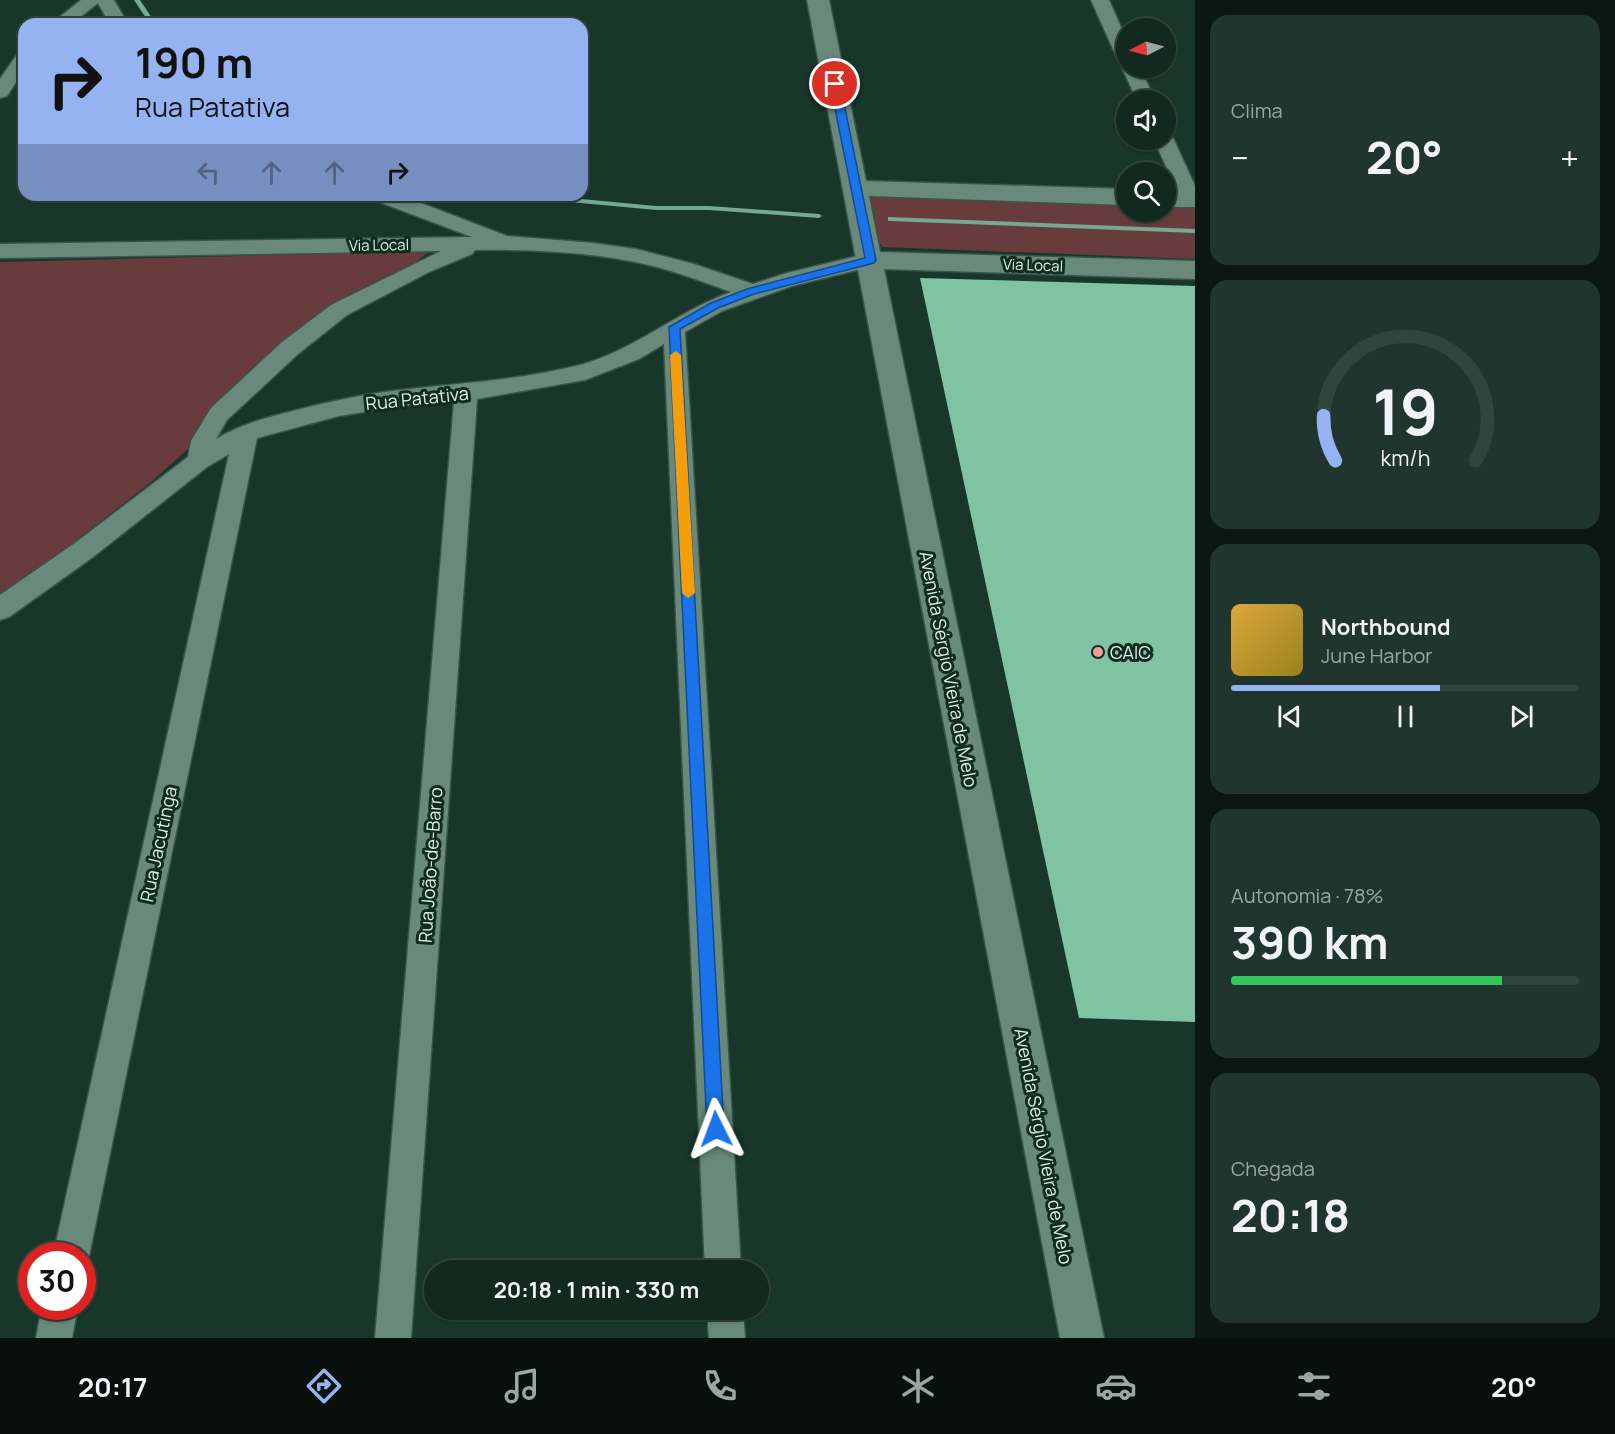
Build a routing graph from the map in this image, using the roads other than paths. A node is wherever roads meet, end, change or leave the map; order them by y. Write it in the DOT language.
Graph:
graph roads {
  1 [pos="92,0"];
  2 [pos="105,0"];
  3 [pos="818,0"];
  4 [pos="1100,0"];
  5 [pos="68,18"];
  6 [pos="116,18"];
  7 [pos="1116,36"];
  8 [pos="18,64"];
  9 [pos="0,92"];
  10 [pos="1169,150"];
  11 [pos="856,188"];
  12 [pos="1116,197"];
  13 [pos="1176,198"];
  14 [pos="1193,199"];
  15 [pos="398,201"];
  16 [pos="508,243"];
  17 [pos="477,244"];
  18 [pos="0,251"];
  19 [pos="870,260"];
  20 [pos="1195,270"];
  21 [pos="751,291"];
  22 [pos="674,327"];
  23 [pos="466,393"];
  24 [pos="246,432"];
  25 [pos="199,461"];
  26 [pos="0,609"];
  27 [pos="74,1242"];
  28 [pos="722,1260"];
  29 [pos="57,1320"];
  30 [pos="726,1320"];
  31 [pos="54,1338"];
  32 [pos="393,1338"];
  33 [pos="727,1338"];
  34 [pos="1082,1338"];
  1 -- 5 [label="street"];
  2 -- 6 [label="street"];
  3 -- 11 [label="street, Avenida Sérgio Vieira de Melo"];
  4 -- 7 [label="street"];
  8 -- 9 [label="street"];
  10 -- 14 [label="street"];
  11 -- 12 [label="street"];
  11 -- 19 [label="street, Avenida Sérgio Vieira de Melo"];
  13 -- 14 [label="street"];
  15 -- 16 [label="street"];
  16 -- 17 [label="street, Via Local"];
  16 -- 21 [label="street, Via Local"];
  17 -- 18 [label="street, Via Local"];
  17 -- 25 [label="street"];
  19 -- 20 [label="street, Via Local"];
  19 -- 21 [label="street, Rua Patativa"];
  19 -- 34 [label="street, Avenida Sérgio Vieira de Melo"];
  21 -- 22 [label="street, Rua Patativa"];
  22 -- 23 [label="street, Rua Patativa"];
  22 -- 28 [label="street"];
  23 -- 24 [label="street, Rua Patativa"];
  23 -- 32 [label="street, Rua João-de-Barro"];
  24 -- 25 [label="street, Rua Patativa"];
  24 -- 27 [label="street, Rua Jacutinga"];
  25 -- 26 [label="street, Rua Patativa"];
  29 -- 31 [label="street"];
  30 -- 33 [label="street"];
}
